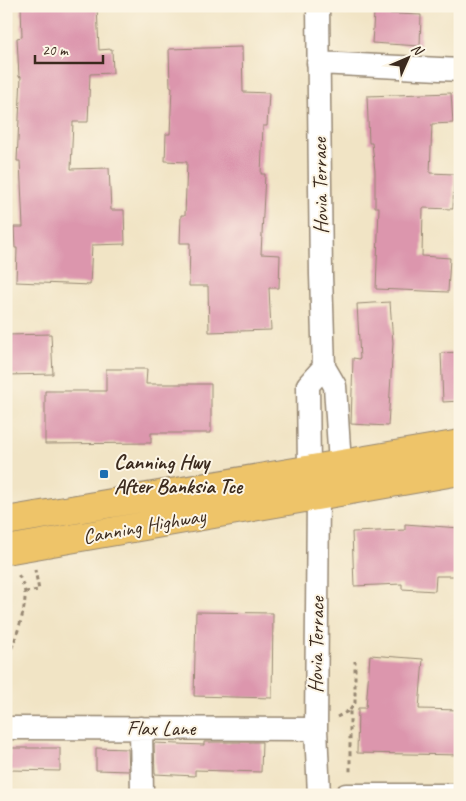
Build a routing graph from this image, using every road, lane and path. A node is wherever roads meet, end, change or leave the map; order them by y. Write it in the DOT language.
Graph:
graph roads {
  1 [pos="318,6"];
  2 [pos="318,63"];
  3 [pos="460,70"];
  4 [pos="324,366"];
  5 [pos="460,444"];
  6 [pos="340,464"];
  7 [pos="460,471"];
  8 [pos="313,482"];
  9 [pos="6,521"];
  10 [pos="6,550"];
  11 [pos="34,566"];
  12 [pos="18,574"];
  13 [pos="24,592"];
  14 [pos="355,661"];
  15 [pos="6,663"];
  16 [pos="350,710"];
  17 [pos="6,728"];
  18 [pos="141,728"];
  19 [pos="316,729"];
  20 [pos="348,786"];
  21 [pos="142,795"];
  22 [pos="319,795"];
  23 [pos="460,795"];
  1 -- 2 [label="street, Hovia Terrace"];
  2 -- 3 [label="street"];
  2 -- 4 [label="street, Hovia Terrace"];
  4 -- 6 [label="street, Hovia Terrace"];
  4 -- 8 [label="street, Hovia Terrace"];
  5 -- 6 [label="highway, Canning Highway"];
  6 -- 8 [label="highway, Canning Highway"];
  7 -- 8 [label="highway, Canning Highway"];
  8 -- 9 [label="highway, Canning Highway"];
  8 -- 10 [label="highway, Canning Highway"];
  8 -- 19 [label="street, Hovia Terrace"];
  11 -- 13 [label="path"];
  12 -- 13 [label="path"];
  13 -- 15 [label="path"];
  14 -- 16 [label="path"];
  16 -- 19 [label="path"];
  16 -- 20 [label="path"];
  17 -- 18 [label="street, Flax Lane"];
  18 -- 19 [label="street, Flax Lane"];
  18 -- 21 [label="street"];
  19 -- 22 [label="street, Hovia Terrace"];
  20 -- 23 [label="street"];
}
